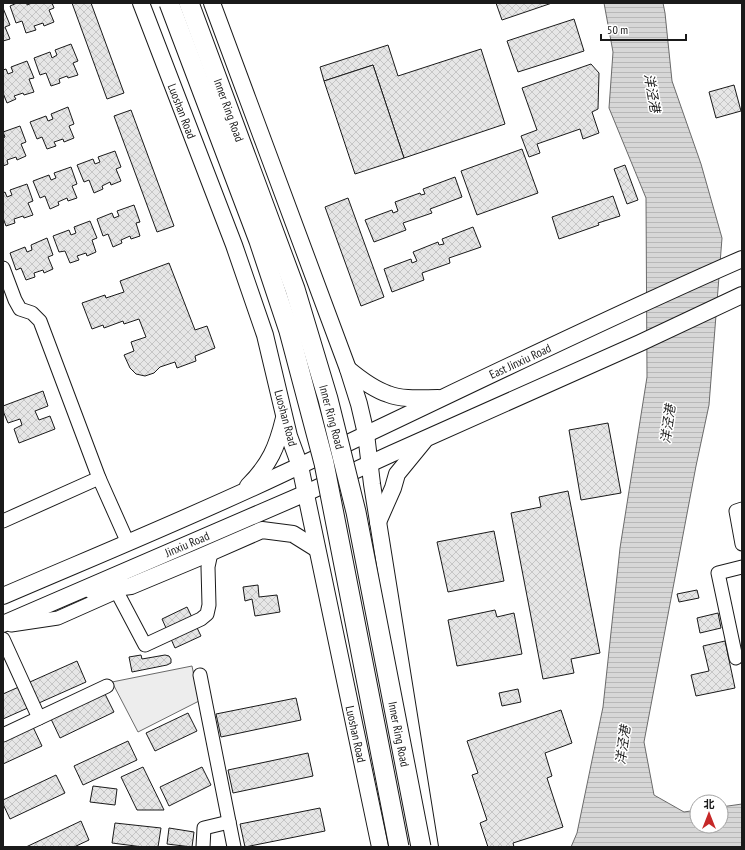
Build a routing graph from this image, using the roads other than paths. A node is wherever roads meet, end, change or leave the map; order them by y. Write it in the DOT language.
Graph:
graph roads {
  1 [pos="141,3"];
  2 [pos="169,3"];
  3 [pos="189,3"];
  4 [pos="212,3"];
  5 [pos="736,261"];
  6 [pos="3,268"];
  7 [pos="737,297"];
  8 [pos="348,369"];
  9 [pos="442,398"];
  10 [pos="284,416"];
  11 [pos="366,434"];
  12 [pos="426,438"];
  13 [pos="370,464"];
  14 [pos="300,466"];
  15 [pos="99,478"];
  16 [pos="243,492"];
  17 [pos="306,493"];
  18 [pos="742,509"];
  19 [pos="3,521"];
  20 [pos="378,522"];
  21 [pos="128,543"];
  22 [pos="742,544"];
  23 [pos="317,549"];
  24 [pos="211,553"];
  25 [pos="742,567"];
  26 [pos="124,589"];
  27 [pos="72,594"];
  28 [pos="3,596"];
  29 [pos="3,625"];
  30 [pos="3,639"];
  31 [pos="736,658"];
  32 [pos="200,675"];
  33 [pos="107,686"];
  34 [pos="39,718"];
  35 [pos="3,735"];
  36 [pos="229,822"];
  37 [pos="203,847"];
  38 [pos="234,847"];
  39 [pos="380,847"];
  40 [pos="399,847"];
  41 [pos="421,847"];
  42 [pos="430,847"];
  1 -- 10 [label="main road, Luoshan Road"];
  2 -- 40 [label="highway, Inner Ring Road, bridge"];
  3 -- 41 [label="highway, Inner Ring Road, bridge"];
  4 -- 8 [label="main road"];
  5 -- 9 [label="main road, East Jinxiu Road"];
  6 -- 15 [label="lane"];
  7 -- 12 [label="main road"];
  8 -- 9 [label="main road"];
  8 -- 11 [label="main road"];
  9 -- 11 [label="main road, East Jinxiu Road"];
  10 -- 14 [label="main road, Luoshan Road"];
  10 -- 16 [label="main road"];
  11 -- 13 [label="main road"];
  11 -- 14 [label="main road, East Jinxiu Road"];
  12 -- 13 [label="main road"];
  12 -- 20 [label="main road"];
  13 -- 17 [label="main road, Jinxiu Road"];
  13 -- 20 [label="main road"];
  14 -- 16 [label="main road, Jinxiu Road"];
  14 -- 17 [label="main road, Luoshan Road"];
  15 -- 19 [label="lane"];
  15 -- 21 [label="lane"];
  16 -- 21 [label="main road, Jinxiu Road"];
  17 -- 23 [label="main road, Luoshan Road"];
  17 -- 27 [label="main road, Jinxiu Road"];
  18 -- 22 [label="lane"];
  20 -- 42 [label="main road"];
  21 -- 28 [label="main road, Jinxiu Road"];
  23 -- 24 [label="main road"];
  23 -- 39 [label="main road, Luoshan Road"];
  24 -- 26 [label="main road"];
  24 -- 26 [label="lane"];
  25 -- 31 [label="lane"];
  26 -- 27 [label="main road"];
  26 -- 29 [label="lane"];
  27 -- 29 [label="main road, Jinxiu Road"];
  30 -- 34 [label="lane"];
  32 -- 36 [label="lane"];
  33 -- 34 [label="lane"];
  34 -- 35 [label="lane"];
  36 -- 37 [label="lane"];
  36 -- 38 [label="lane"];
}
